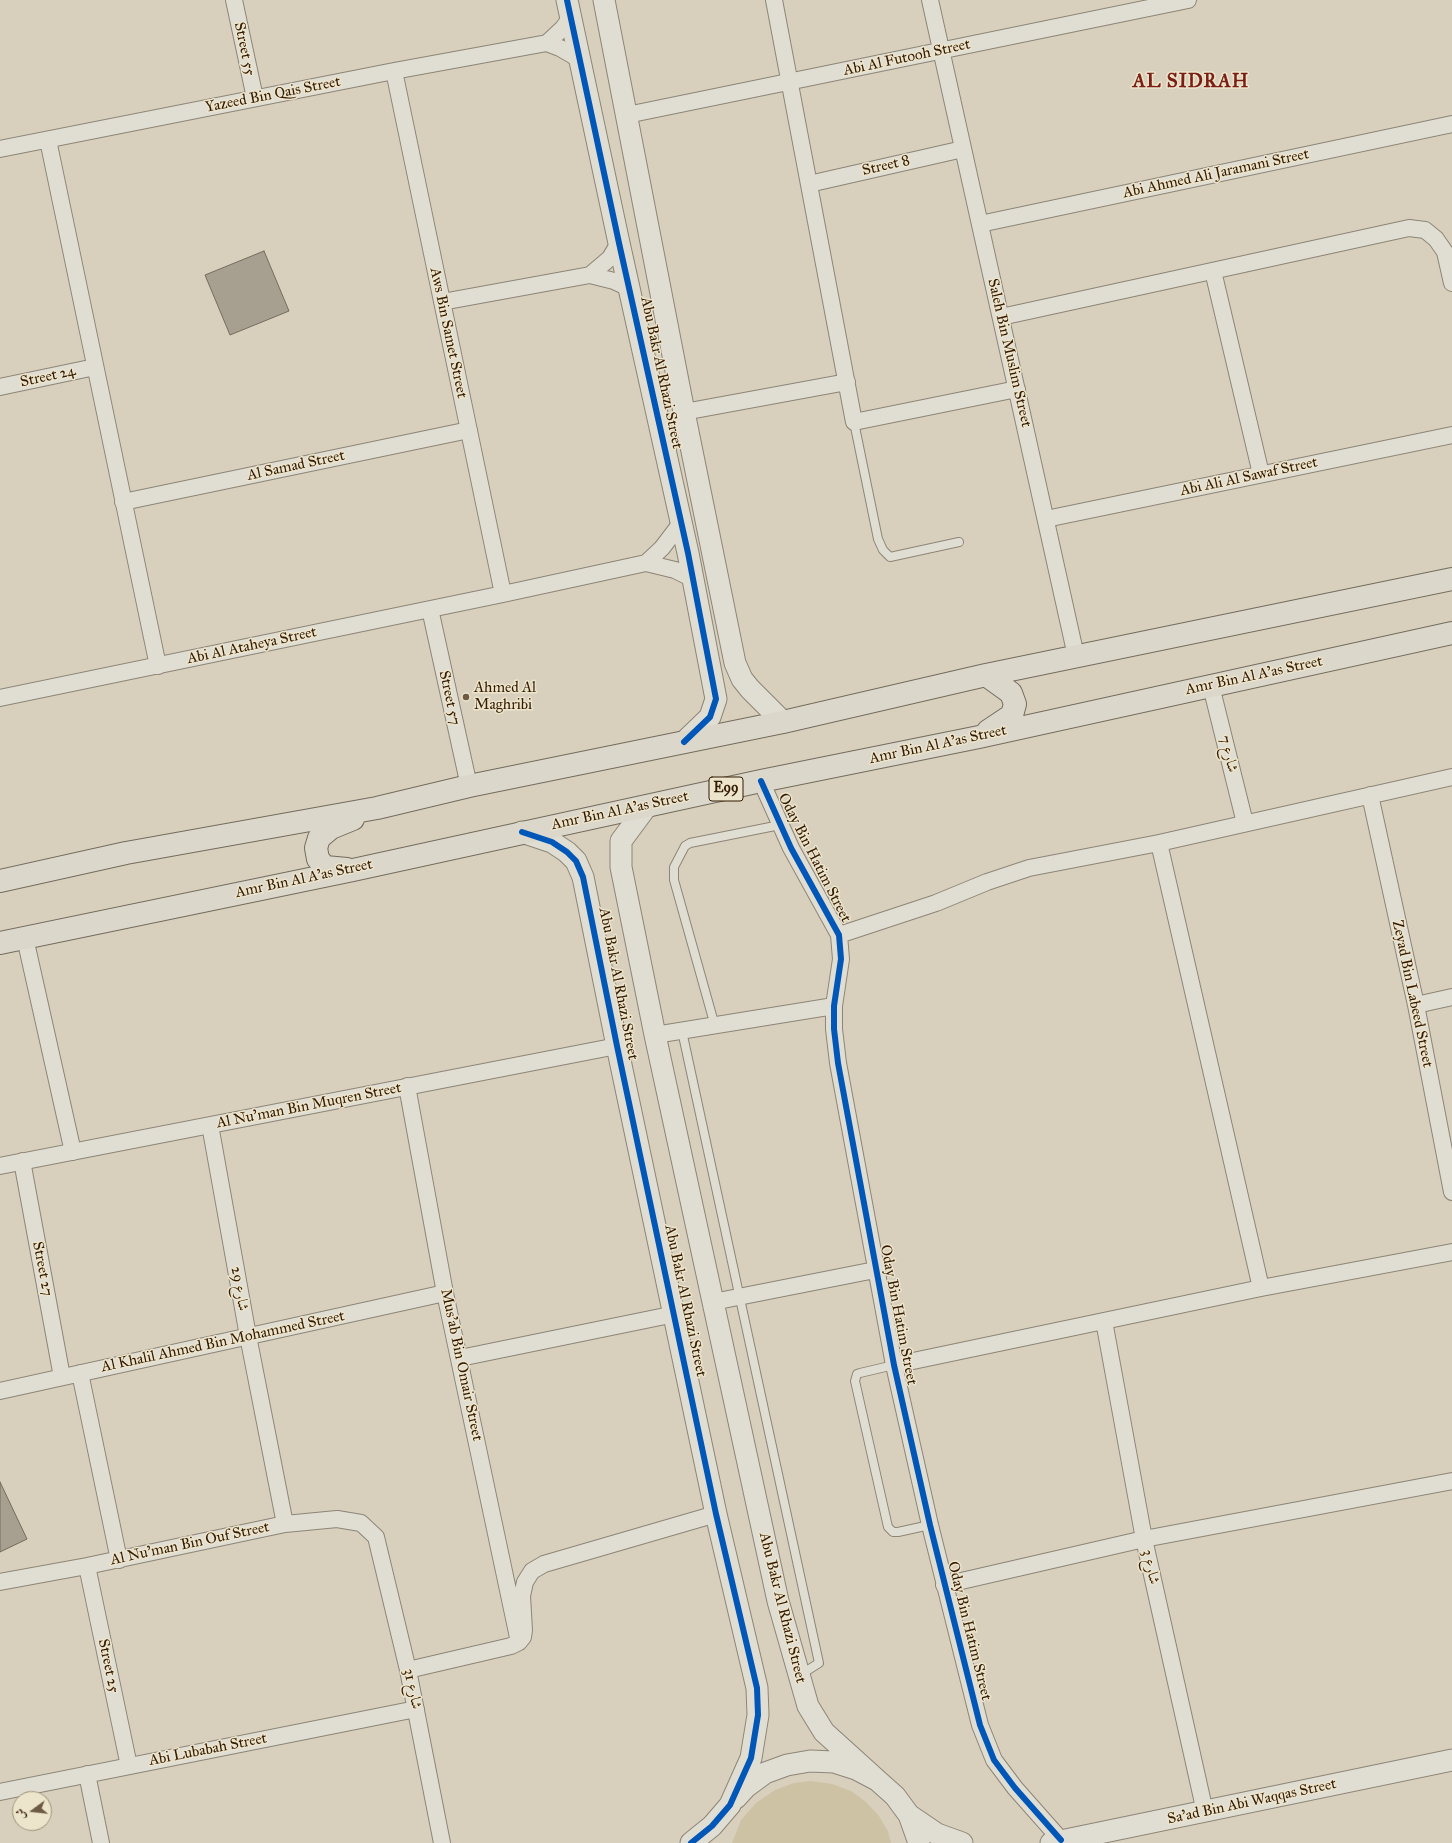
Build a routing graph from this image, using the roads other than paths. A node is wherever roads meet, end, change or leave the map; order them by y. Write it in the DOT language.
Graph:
graph roads {
  1 [pos="234,0"];
  2 [pos="604,0"];
  3 [pos="774,0"];
  4 [pos="930,0"];
  5 [pos="1188,0"];
  6 [pos="1124,6"];
  7 [pos="569,8"];
  8 [pos="547,43"];
  9 [pos="941,51"];
  10 [pos="579,59"];
  11 [pos="394,70"];
  12 [pos="790,82"];
  13 [pos="255,98"];
  14 [pos="627,115"];
  15 [pos="1452,124"];
  16 [pos="48,140"];
  17 [pos="0,149"];
  18 [pos="963,149"];
  19 [pos="809,184"];
  20 [pos="980,224"];
  21 [pos="619,242"];
  22 [pos="1213,271"];
  23 [pos="590,275"];
  24 [pos="1452,283"];
  25 [pos="629,288"];
  26 [pos="442,302"];
  27 [pos="1001,317"];
  28 [pos="95,367"];
  29 [pos="847,382"];
  30 [pos="0,387"];
  31 [pos="1017,389"];
  32 [pos="684,412"];
  33 [pos="854,422"];
  34 [pos="469,430"];
  35 [pos="1452,435"];
  36 [pos="1261,474"];
  37 [pos="123,502"];
  38 [pos="1046,519"];
  39 [pos="681,523"];
  40 [pos="960,542"];
  41 [pos="646,563"];
  42 [pos="693,579"];
  43 [pos="1452,579"];
  44 [pos="503,594"];
  45 [pos="430,610"];
  46 [pos="1452,633"];
  47 [pos="1076,656"];
  48 [pos="158,666"];
  49 [pos="986,675"];
  50 [pos="1211,686"];
  51 [pos="0,698"];
  52 [pos="783,722"];
  53 [pos="979,737"];
  54 [pos="684,742"];
  55 [pos="1452,777"];
  56 [pos="761,781"];
  57 [pos="469,786"];
  58 [pos="1370,796"];
  59 [pos="647,806"];
  60 [pos="377,808"];
  61 [pos="1245,823"];
  62 [pos="780,825"];
  63 [pos="522,832"];
  64 [pos="1159,843"];
  65 [pos="353,870"];
  66 [pos="0,881"];
  67 [pos="839,935"];
  68 [pos="25,938"];
  69 [pos="0,943"];
  70 [pos="1452,998"];
  71 [pos="1416,1005"];
  72 [pos="834,1006"];
  73 [pos="715,1026"];
  74 [pos="682,1031"];
  75 [pos="655,1035"];
  76 [pos="617,1046"];
  77 [pos="407,1086"];
  78 [pos="210,1125"];
  79 [pos="73,1152"];
  80 [pos="22,1161"];
  81 [pos="0,1166"];
  82 [pos="1452,1192"];
  83 [pos="1452,1252"];
  84 [pos="875,1270"];
  85 [pos="1261,1288"];
  86 [pos="445,1292"];
  87 [pos="740,1297"];
  88 [pos="713,1302"];
  89 [pos="675,1314"];
  90 [pos="1104,1321"];
  91 [pos="248,1336"];
  92 [pos="460,1358"];
  93 [pos="894,1365"];
  94 [pos="80,1373"];
  95 [pos="62,1377"];
  96 [pos="0,1391"];
  97 [pos="1452,1481"];
  98 [pos="716,1514"];
  99 [pos="285,1524"];
  100 [pos="930,1525"];
  101 [pos="376,1537"];
  102 [pos="1144,1539"];
  103 [pos="119,1560"];
  104 [pos="88,1566"];
  105 [pos="0,1582"];
  106 [pos="944,1585"];
  107 [pos="519,1642"];
  108 [pos="408,1670"];
  109 [pos="798,1676"];
  110 [pos="416,1709"];
  111 [pos="1452,1760"];
  112 [pos="129,1766"];
  113 [pos="87,1774"];
  114 [pos="877,1780"];
  115 [pos="0,1792"];
  116 [pos="730,1805"];
  117 [pos="1204,1812"];
  118 [pos="909,1815"];
  119 [pos="1056,1841"];
  120 [pos="101,1843"];
  121 [pos="442,1843"];
  122 [pos="691,1843"];
  123 [pos="713,1843"];
  124 [pos="919,1843"];
  125 [pos="962,1843"];
  1 -- 13 [label="street, Street 55"];
  2 -- 14 [label="street, Abu Bakr Al Rhazi Street"];
  3 -- 12 [label="street"];
  4 -- 9 [label="street, Saleh Bin Muslim Street"];
  5 -- 6 [label="street, Abi Al Futooh Street"];
  6 -- 9 [label="street, Abi Al Futooh Street"];
  7 -- 8 [label="street"];
  7 -- 10 [label="street, Abu Bakr Al Rhazi Street"];
  8 -- 10 [label="street"];
  8 -- 11 [label="street, Yazeed Bin Qais Street"];
  9 -- 12 [label="street, Abi Al Futooh Street"];
  9 -- 18 [label="street, Saleh Bin Muslim Street"];
  10 -- 21 [label="street, Abu Bakr Al Rhazi Street"];
  11 -- 13 [label="street, Yazeed Bin Qais Street"];
  11 -- 26 [label="street, Aws Bin Samet Street"];
  12 -- 14 [label="street, Abi Al Futooh Street"];
  12 -- 19 [label="street"];
  13 -- 16 [label="street, Yazeed Bin Qais Street"];
  14 -- 32 [label="street, Abu Bakr Al Rhazi Street"];
  15 -- 20 [label="street, Abi Ahmed Ali Jaramani Street"];
  16 -- 17 [label="street, Yazeed Bin Qais Street"];
  16 -- 28 [label="street"];
  18 -- 19 [label="street, Street 8"];
  18 -- 20 [label="street, Saleh Bin Muslim Street"];
  19 -- 29 [label="street"];
  20 -- 27 [label="street, Saleh Bin Muslim Street"];
  21 -- 23 [label="street"];
  21 -- 25 [label="street, Abu Bakr Al Rhazi Street"];
  22 -- 24 [label="street"];
  22 -- 27 [label="street"];
  22 -- 36 [label="street"];
  23 -- 25 [label="street"];
  23 -- 26 [label="street"];
  25 -- 39 [label="street, Abu Bakr Al Rhazi Street"];
  26 -- 34 [label="street, Aws Bin Samet Street"];
  27 -- 31 [label="street, Saleh Bin Muslim Street"];
  28 -- 30 [label="street, Street 24"];
  28 -- 37 [label="street"];
  29 -- 32 [label="street"];
  29 -- 33 [label="street"];
  31 -- 33 [label="street"];
  31 -- 38 [label="street, Saleh Bin Muslim Street"];
  32 -- 52 [label="street, Abu Bakr Al Rhazi Street"];
  33 -- 40 [label="lane"];
  34 -- 37 [label="street, Al Samad Street"];
  34 -- 44 [label="street, Aws Bin Samet Street"];
  35 -- 36 [label="street, Abi Ali Al Sawaf Street"];
  36 -- 38 [label="street, Abi Ali Al Sawaf Street"];
  37 -- 48 [label="street"];
  38 -- 47 [label="street, Saleh Bin Muslim Street"];
  39 -- 41 [label="street"];
  39 -- 42 [label="street, Abu Bakr Al Rhazi Street"];
  41 -- 42 [label="street"];
  41 -- 44 [label="street, Abi Al Ataheya Street"];
  42 -- 54 [label="street, Abu Bakr Al Rhazi Street"];
  43 -- 47 [label="main road"];
  44 -- 45 [label="street, Abi Al Ataheya Street"];
  45 -- 48 [label="street, Abi Al Ataheya Street"];
  45 -- 57 [label="street, Street 57"];
  46 -- 50 [label="main road, Amr Bin Al A'as Street / E99"];
  47 -- 49 [label="main road"];
  48 -- 51 [label="street, Abi Al Ataheya Street"];
  49 -- 52 [label="main road"];
  49 -- 53 [label="main road"];
  50 -- 53 [label="main road, Amr Bin Al A'as Street / E99"];
  50 -- 61 [label="street, شارع 7"];
  52 -- 54 [label="main road"];
  53 -- 56 [label="main road, Amr Bin Al A'as Street / E99"];
  54 -- 57 [label="main road"];
  55 -- 58 [label="street"];
  56 -- 59 [label="main road, Amr Bin Al A'as Street / E99"];
  56 -- 62 [label="street, Oday Bin Hatim Street"];
  57 -- 60 [label="main road"];
  58 -- 61 [label="street"];
  58 -- 71 [label="street, Zeyad Bin Labeed Street"];
  59 -- 63 [label="main road, Amr Bin Al A'as Street / E99"];
  59 -- 75 [label="street, Abu Bakr Al Rhazi Street"];
  60 -- 65 [label="main road"];
  60 -- 66 [label="main road"];
  61 -- 64 [label="street"];
  62 -- 67 [label="street, Oday Bin Hatim Street"];
  62 -- 73 [label="lane"];
  63 -- 65 [label="main road, Amr Bin Al A'as Street / E99"];
  63 -- 76 [label="street, Abu Bakr Al Rhazi Street"];
  64 -- 67 [label="street"];
  64 -- 85 [label="street"];
  65 -- 68 [label="main road, Amr Bin Al A'as Street / E99"];
  67 -- 72 [label="street, Oday Bin Hatim Street"];
  68 -- 69 [label="main road, Amr Bin Al A'as Street / E99"];
  68 -- 79 [label="street"];
  70 -- 71 [label="street"];
  71 -- 82 [label="street, Zeyad Bin Labeed Street"];
  72 -- 73 [label="street"];
  72 -- 84 [label="street, Oday Bin Hatim Street"];
  73 -- 74 [label="street"];
  74 -- 75 [label="street"];
  74 -- 87 [label="lane"];
  75 -- 88 [label="street, Abu Bakr Al Rhazi Street"];
  76 -- 77 [label="street, Al Nu'man Bin Muqren Street"];
  76 -- 89 [label="street, Abu Bakr Al Rhazi Street"];
  77 -- 78 [label="street, Al Nu'man Bin Muqren Street"];
  77 -- 86 [label="street, Mus'ab Bin Omair Street"];
  78 -- 79 [label="street, Al Nu'man Bin Muqren Street"];
  78 -- 91 [label="street, شارع 29"];
  79 -- 80 [label="street, Al Nu'man Bin Muqren Street"];
  80 -- 81 [label="street, Al Nu'man Bin Muqren Street"];
  80 -- 95 [label="street, Street 27"];
  83 -- 85 [label="street"];
  84 -- 87 [label="street"];
  84 -- 93 [label="street, Oday Bin Hatim Street"];
  85 -- 90 [label="street"];
  86 -- 91 [label="street, Al Khalil Ahmed Bin Mohammed Street"];
  86 -- 92 [label="street, Mus'ab Bin Omair Street"];
  87 -- 88 [label="street"];
  87 -- 109 [label="lane"];
  88 -- 109 [label="street, Abu Bakr Al Rhazi Street"];
  89 -- 92 [label="street"];
  89 -- 98 [label="street, Abu Bakr Al Rhazi Street"];
  90 -- 93 [label="street"];
  90 -- 102 [label="street, شارع 3"];
  91 -- 94 [label="street, Al Khalil Ahmed Bin Mohammed Street"];
  91 -- 99 [label="street, شارع 29"];
  92 -- 107 [label="street, Mus'ab Bin Omair Street"];
  93 -- 100 [label="street, Oday Bin Hatim Street"];
  93 -- 100 [label="lane"];
  94 -- 95 [label="street, Al Khalil Ahmed Bin Mohammed Street"];
  94 -- 103 [label="street"];
  95 -- 96 [label="street, Al Khalil Ahmed Bin Mohammed Street"];
  97 -- 102 [label="street"];
  98 -- 107 [label="street"];
  98 -- 116 [label="street, Abu Bakr Al Rhazi Street"];
  99 -- 101 [label="street, Al Nu'man Bin Ouf Street"];
  99 -- 103 [label="street, Al Nu'man Bin Ouf Street"];
  100 -- 106 [label="street, Oday Bin Hatim Street"];
  101 -- 108 [label="street, شارع 31"];
  102 -- 106 [label="street"];
  102 -- 117 [label="street, شارع 3"];
  103 -- 104 [label="street, Al Nu'man Bin Ouf Street"];
  104 -- 105 [label="street, Al Nu'man Bin Ouf Street"];
  104 -- 112 [label="street, Street 25"];
  106 -- 119 [label="street, Oday Bin Hatim Street"];
  107 -- 108 [label="street"];
  108 -- 110 [label="street, شارع 31"];
  109 -- 114 [label="street, Abu Bakr Al Rhazi Street"];
  110 -- 112 [label="street, Abi Lubabah Street"];
  110 -- 121 [label="street, شارع 31"];
  111 -- 117 [label="street, Sa'ad Bin Abi Waqqas Street"];
  112 -- 113 [label="street, Abi Lubabah Street"];
  113 -- 115 [label="street, Abi Lubabah Street"];
  113 -- 120 [label="street"];
  114 -- 116 [label="street"];
  114 -- 118 [label="street"];
  116 -- 122 [label="street"];
  116 -- 123 [label="street"];
  117 -- 119 [label="street, Sa'ad Bin Abi Waqqas Street"];
  118 -- 124 [label="street"];
  118 -- 125 [label="street"];
}
